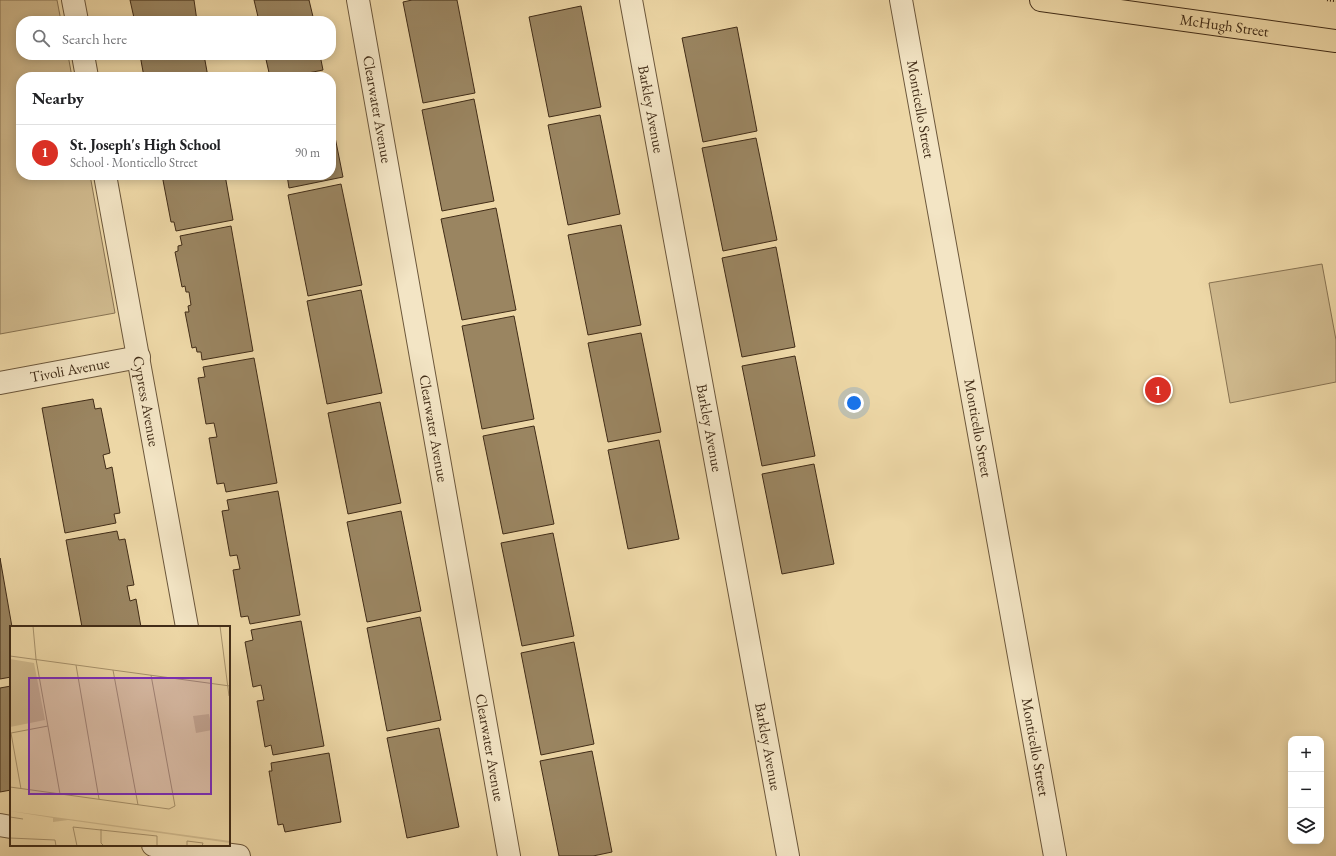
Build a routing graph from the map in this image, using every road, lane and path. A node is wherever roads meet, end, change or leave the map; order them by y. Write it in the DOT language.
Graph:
graph roads {
  1 [pos="73,0"];
  2 [pos="358,0"];
  3 [pos="631,0"];
  4 [pos="901,0"];
  5 [pos="1041,0"];
  6 [pos="1326,0"];
  7 [pos="1336,1"];
  8 [pos="76,16"];
  9 [pos="1336,41"];
  10 [pos="84,60"];
  11 [pos="86,72"];
  12 [pos="106,180"];
  13 [pos="139,357"];
  14 [pos="0,383"];
  15 [pos="187,626"];
  16 [pos="0,826"];
  17 [pos="10,827"];
  18 [pos="164,846"];
  19 [pos="231,852"];
  20 [pos="509,856"];
  21 [pos="788,856"];
  22 [pos="1055,856"];
  1 -- 8 [label="street"];
  2 -- 20 [label="street, Clearwater Avenue"];
  3 -- 21 [label="street, Barkley Avenue"];
  4 -- 22 [label="street, Monticello Street"];
  5 -- 9 [label="main road, McHugh Street"];
  6 -- 7 [label="path"];
  10 -- 11 [label="street"];
  12 -- 13 [label="street, Cypress Avenue"];
  13 -- 14 [label="street, Tivoli Avenue"];
  13 -- 15 [label="street, Cypress Avenue"];
  16 -- 17 [label="street"];
  18 -- 19 [label="street"];
}
